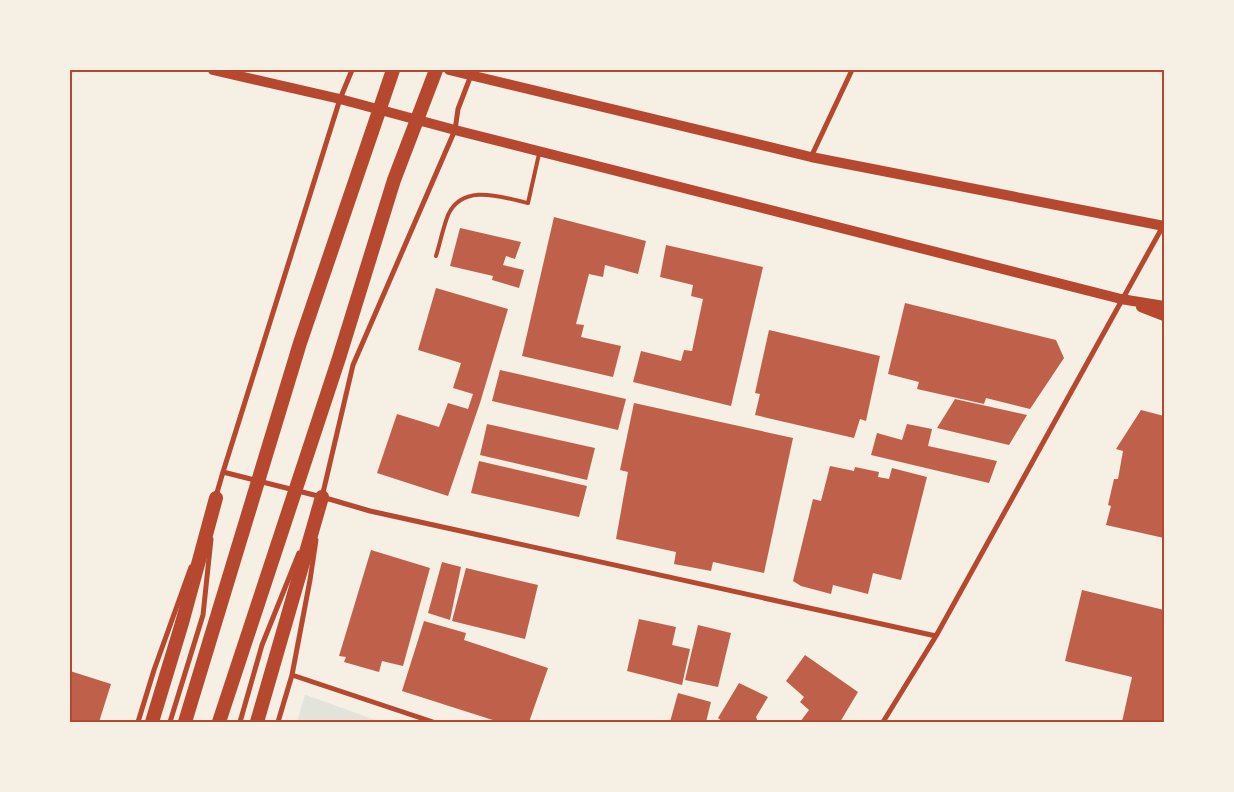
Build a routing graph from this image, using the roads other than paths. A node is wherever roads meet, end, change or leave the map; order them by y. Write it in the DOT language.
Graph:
graph roads {
  1 [pos="213,70"];
  2 [pos="352,70"];
  3 [pos="393,70"];
  4 [pos="436,70"];
  5 [pos="449,70"];
  6 [pos="852,70"];
  7 [pos="472,73"];
  8 [pos="340,99"];
  9 [pos="455,130"];
  10 [pos="540,151"];
  11 [pos="811,157"];
  12 [pos="1164,226"];
  13 [pos="436,256"];
  14 [pos="1121,299"];
  15 [pos="1164,306"];
  16 [pos="1164,316"];
  17 [pos="222,472"];
  18 [pos="322,497"];
  19 [pos="216,498"];
  20 [pos="936,636"];
  21 [pos="292,675"];
  22 [pos="138,722"];
  23 [pos="152,722"];
  24 [pos="170,722"];
  25 [pos="185,722"];
  26 [pos="219,722"];
  27 [pos="240,722"];
  28 [pos="257,722"];
  29 [pos="278,722"];
  30 [pos="433,722"];
  31 [pos="883,722"];
  1 -- 8 [label="main road"];
  2 -- 8 [label="street"];
  3 -- 25 [label="highway"];
  4 -- 26 [label="highway"];
  5 -- 7 [label="main road"];
  6 -- 11 [label="street"];
  7 -- 9 [label="street"];
  7 -- 11 [label="main road"];
  8 -- 9 [label="main road"];
  8 -- 17 [label="street"];
  9 -- 10 [label="main road"];
  9 -- 18 [label="street"];
  10 -- 13 [label="lane"];
  10 -- 14 [label="main road"];
  11 -- 12 [label="main road"];
  12 -- 14 [label="street"];
  14 -- 15 [label="main road"];
  14 -- 16 [label="main road"];
  14 -- 20 [label="street"];
  17 -- 18 [label="street"];
  17 -- 19 [label="street"];
  18 -- 20 [label="street"];
  18 -- 21 [label="street"];
  18 -- 27 [label="street"];
  18 -- 28 [label="highway"];
  19 -- 22 [label="street"];
  19 -- 23 [label="highway"];
  19 -- 24 [label="street"];
  20 -- 31 [label="street"];
  21 -- 29 [label="street"];
  21 -- 30 [label="street"];
}
